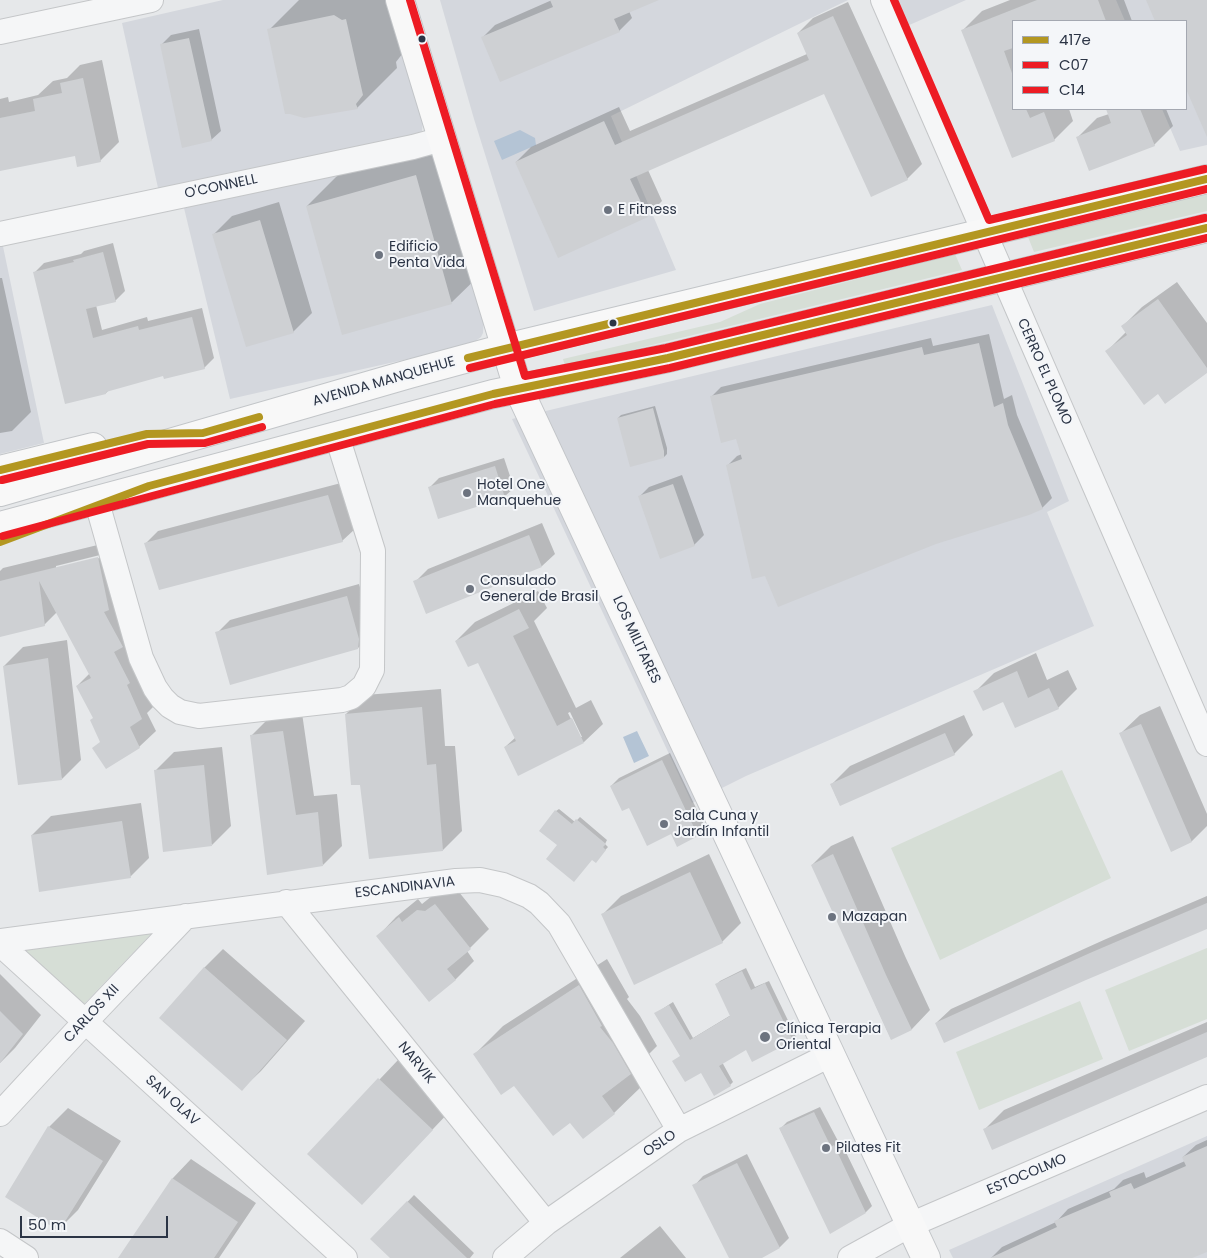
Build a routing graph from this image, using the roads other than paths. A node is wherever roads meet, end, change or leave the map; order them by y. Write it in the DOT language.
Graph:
graph roads {
  1 [pos="151,0"];
  2 [pos="400,0"];
  3 [pos="883,0"];
  4 [pos="1,29"];
  5 [pos="442,139"];
  6 [pos="1207,179"];
  7 [pos="1207,228"];
  8 [pos="983,232"];
  9 [pos="0,234"];
  10 [pos="1003,277"];
  11 [pos="505,348"];
  12 [pos="518,388"];
  13 [pos="203,433"];
  14 [pos="337,436"];
  15 [pos="0,470"];
  16 [pos="150,486"];
  17 [pos="0,492"];
  18 [pos="98,506"];
  19 [pos="0,526"];
  20 [pos="0,542"];
  21 [pos="1207,744"];
  22 [pos="286,902"];
  23 [pos="186,916"];
  24 [pos="0,942"];
  25 [pos="85,1022"];
  26 [pos="830,1055"];
  27 [pos="1207,1097"];
  28 [pos="0,1114"];
  29 [pos="679,1130"];
  30 [pos="546,1223"];
  31 [pos="910,1225"];
  32 [pos="0,1241"];
  33 [pos="26,1258"];
  34 [pos="345,1258"];
  35 [pos="505,1258"];
  36 [pos="850,1258"];
  37 [pos="926,1258"];
  1 -- 4 [label="street"];
  2 -- 5 [label="main road, LOS MILITARES"];
  3 -- 8 [label="street, CERRO EL PLOMO"];
  5 -- 9 [label="street, O'CONNELL"];
  5 -- 11 [label="main road, LOS MILITARES"];
  6 -- 8 [label="main road, AVENIDA MANQUEHUE"];
  7 -- 10 [label="main road"];
  8 -- 10 [label="street, CERRO EL PLOMO"];
  8 -- 11 [label="main road, AVENIDA MANQUEHUE"];
  10 -- 12 [label="main road"];
  10 -- 21 [label="street, CERRO EL PLOMO"];
  11 -- 12 [label="main road, LOS MILITARES"];
  11 -- 13 [label="main road, AVENIDA MANQUEHUE"];
  12 -- 14 [label="main road"];
  12 -- 26 [label="main road, LOS MILITARES"];
  13 -- 15 [label="main road, AVENIDA MANQUEHUE"];
  13 -- 17 [label="main road, AVENIDA MANQUEHUE"];
  14 -- 16 [label="main road"];
  14 -- 18 [label="street"];
  16 -- 18 [label="main road"];
  16 -- 19 [label="main road"];
  18 -- 20 [label="main road"];
  22 -- 23 [label="street, ESCANDINAVIA"];
  22 -- 29 [label="street, ESCANDINAVIA"];
  22 -- 30 [label="street, NARVIK"];
  23 -- 24 [label="street, ESCANDINAVIA"];
  23 -- 25 [label="street, CARLOS XII"];
  24 -- 25 [label="street, SAN OLAV"];
  25 -- 28 [label="street, CARLOS XII"];
  25 -- 34 [label="street, SAN OLAV"];
  26 -- 29 [label="street, OSLO"];
  26 -- 31 [label="main road, LOS MILITARES"];
  27 -- 31 [label="street, ESTOCOLMO"];
  29 -- 30 [label="street, OSLO"];
  30 -- 35 [label="street, OSLO"];
  31 -- 36 [label="street, ESTOCOLMO"];
  31 -- 37 [label="main road, LOS MILITARES"];
  32 -- 33 [label="street"];
}
